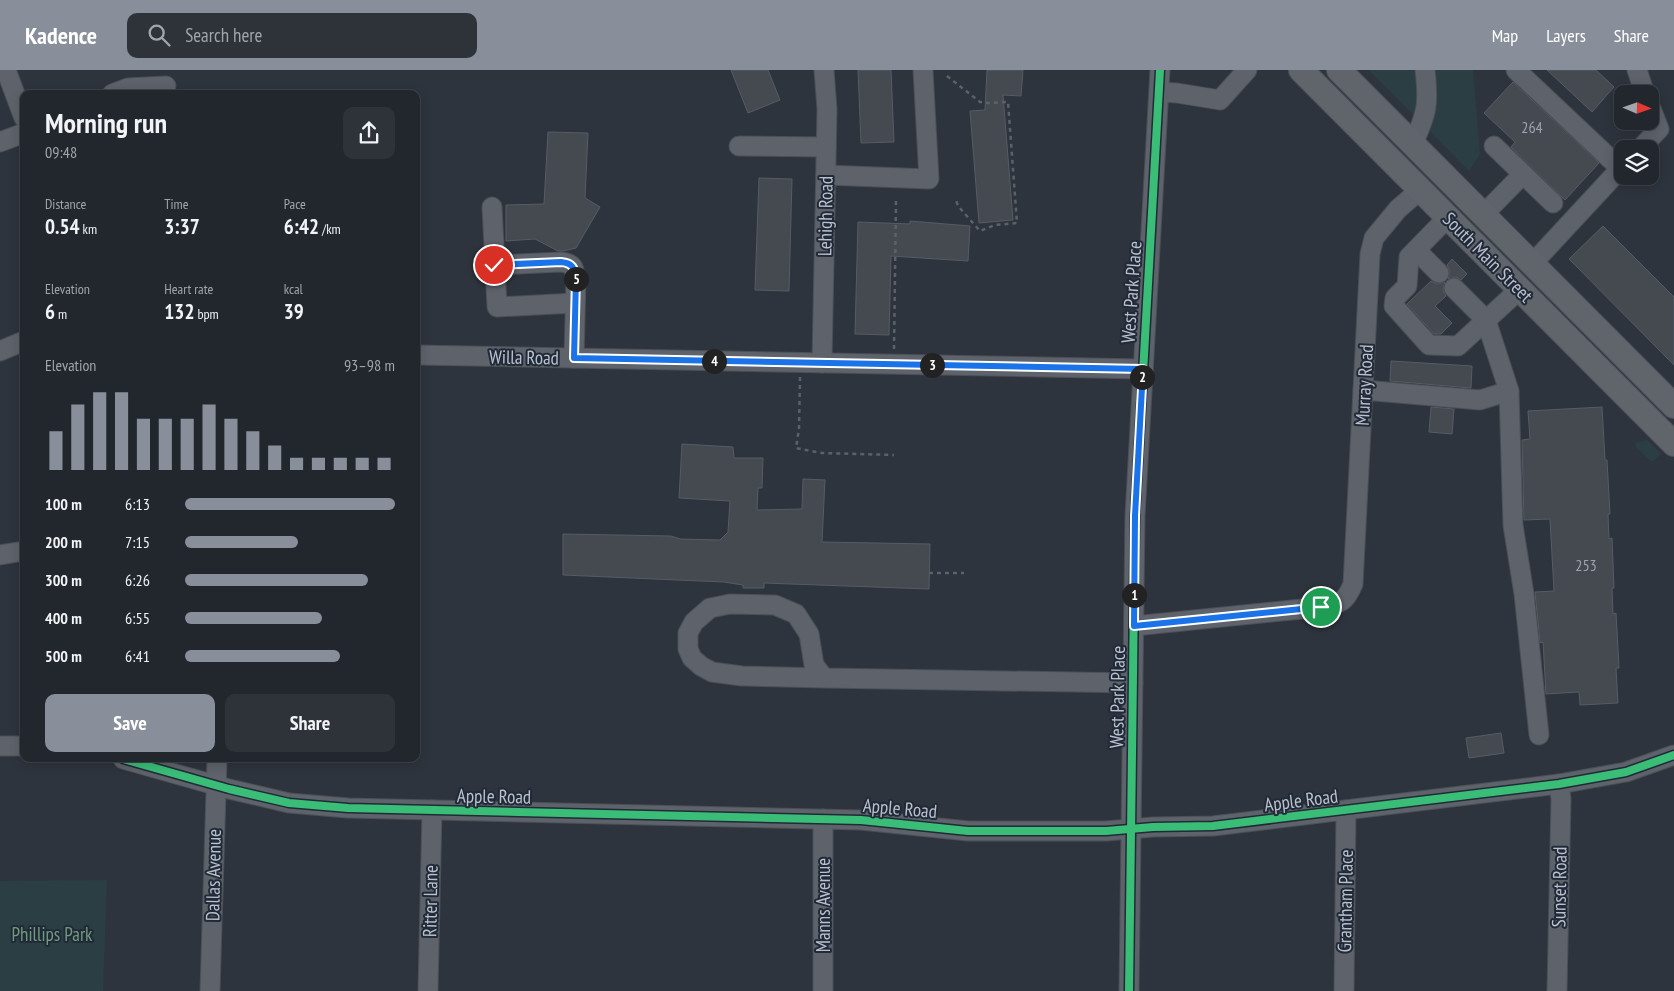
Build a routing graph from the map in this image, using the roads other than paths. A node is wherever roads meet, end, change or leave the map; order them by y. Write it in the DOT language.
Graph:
graph roads {
  1 [pos="6,70"];
  2 [pos="824,70"];
  3 [pos="923,70"];
  4 [pos="1301,70"];
  5 [pos="1339,70"];
  6 [pos="1425,70"];
  7 [pos="1516,70"];
  8 [pos="1636,70"];
  9 [pos="1242,72"];
  10 [pos="1161,77"];
  11 [pos="1642,85"];
  12 [pos="166,86"];
  13 [pos="123,90"];
  14 [pos="20,107"];
  15 [pos="1658,130"];
  16 [pos="20,134"];
  17 [pos="1649,140"];
  18 [pos="0,142"];
  19 [pos="1413,144"];
  20 [pos="739,146"];
  21 [pos="1494,146"];
  22 [pos="826,147"];
  23 [pos="1614,161"];
  24 [pos="1523,174"];
  25 [pos="826,175"];
  26 [pos="1614,177"];
  27 [pos="1421,190"];
  28 [pos="1553,203"];
  29 [pos="492,207"];
  30 [pos="1483,215"];
  31 [pos="1448,217"];
  32 [pos="1416,250"];
  33 [pos="1494,262"];
  34 [pos="1532,264"];
  35 [pos="494,265"];
  36 [pos="1439,273"];
  37 [pos="1454,288"];
  38 [pos="1556,288"];
  39 [pos="1520,289"];
  40 [pos="575,303"];
  41 [pos="1486,320"];
  42 [pos="20,343"];
  43 [pos="0,351"];
  44 [pos="420,355"];
  45 [pos="574,358"];
  46 [pos="822,363"];
  47 [pos="1143,369"];
  48 [pos="1363,390"];
  49 [pos="1509,391"];
  50 [pos="1674,406"];
  51 [pos="1669,427"];
  52 [pos="20,552"];
  53 [pos="0,555"];
  54 [pos="1134,626"];
  55 [pos="824,678"];
  56 [pos="1133,684"];
  57 [pos="1539,735"];
  58 [pos="0,746"];
  59 [pos="20,746"];
  60 [pos="1674,755"];
  61 [pos="134,762"];
  62 [pos="216,762"];
  63 [pos="1559,784"];
  64 [pos="215,785"];
  65 [pos="432,810"];
  66 [pos="1346,810"];
  67 [pos="823,819"];
  68 [pos="1131,829"];
  69 [pos="210,991"];
  70 [pos="428,991"];
  71 [pos="823,991"];
  72 [pos="1129,991"];
  73 [pos="1344,991"];
  74 [pos="1557,991"];
  1 -- 14 [label="street"];
  2 -- 22 [label="street, Lehigh Road"];
  3 -- 25 [label="street"];
  4 -- 27 [label="main road, South Main Street"];
  5 -- 19 [label="main road, South Main Street"];
  6 -- 19 [label="street"];
  7 -- 23 [label="street"];
  8 -- 11 [label="street"];
  9 -- 10 [label="street"];
  10 -- 47 [label="street, West Park Place"];
  12 -- 13 [label="street"];
  15 -- 17 [label="street"];
  16 -- 18 [label="street"];
  19 -- 30 [label="main road, South Main Street"];
  20 -- 22 [label="street"];
  21 -- 24 [label="street"];
  22 -- 25 [label="street, Lehigh Road"];
  24 -- 28 [label="street"];
  24 -- 30 [label="street"];
  25 -- 46 [label="street, Lehigh Road"];
  26 -- 34 [label="street"];
  27 -- 31 [label="main road, South Main Street"];
  27 -- 48 [label="street, Murray Road"];
  29 -- 35 [label="street"];
  30 -- 34 [label="main road, South Main Street"];
  31 -- 32 [label="street"];
  31 -- 33 [label="main road, South Main Street"];
  32 -- 36 [label="street"];
  32 -- 41 [label="street"];
  33 -- 34 [label="main road"];
  33 -- 39 [label="main road, South Main Street"];
  34 -- 38 [label="main road, South Main Street"];
  35 -- 40 [label="street"];
  35 -- 40 [label="street"];
  37 -- 41 [label="street"];
  38 -- 39 [label="main road"];
  38 -- 50 [label="main road, South Main Street"];
  39 -- 41 [label="street"];
  39 -- 51 [label="main road, South Main Street"];
  40 -- 45 [label="street"];
  41 -- 49 [label="street"];
  42 -- 43 [label="street"];
  44 -- 45 [label="street, Willa Road"];
  45 -- 46 [label="street, Willa Road"];
  46 -- 47 [label="street, Willa Road"];
  47 -- 54 [label="street, West Park Place"];
  48 -- 49 [label="street"];
  48 -- 54 [label="street, Murray Road"];
  49 -- 57 [label="street"];
  52 -- 53 [label="street"];
  54 -- 56 [label="street, West Park Place"];
  55 -- 55 [label="street"];
  55 -- 56 [label="street"];
  56 -- 68 [label="street, West Park Place"];
  58 -- 59 [label="street"];
  60 -- 63 [label="street, Apple Road"];
  61 -- 64 [label="street, Apple Road"];
  62 -- 64 [label="street, Dallas Avenue"];
  63 -- 66 [label="street, Apple Road"];
  63 -- 74 [label="street, Sunset Road"];
  64 -- 65 [label="street, Apple Road"];
  64 -- 69 [label="street, Dallas Avenue"];
  65 -- 67 [label="street, Apple Road"];
  65 -- 70 [label="street, Ritter Lane"];
  66 -- 68 [label="street, Apple Road"];
  66 -- 73 [label="street, Grantham Place"];
  67 -- 68 [label="street, Apple Road"];
  67 -- 71 [label="street, Manns Avenue"];
  68 -- 72 [label="street, West Park Place"];
}
